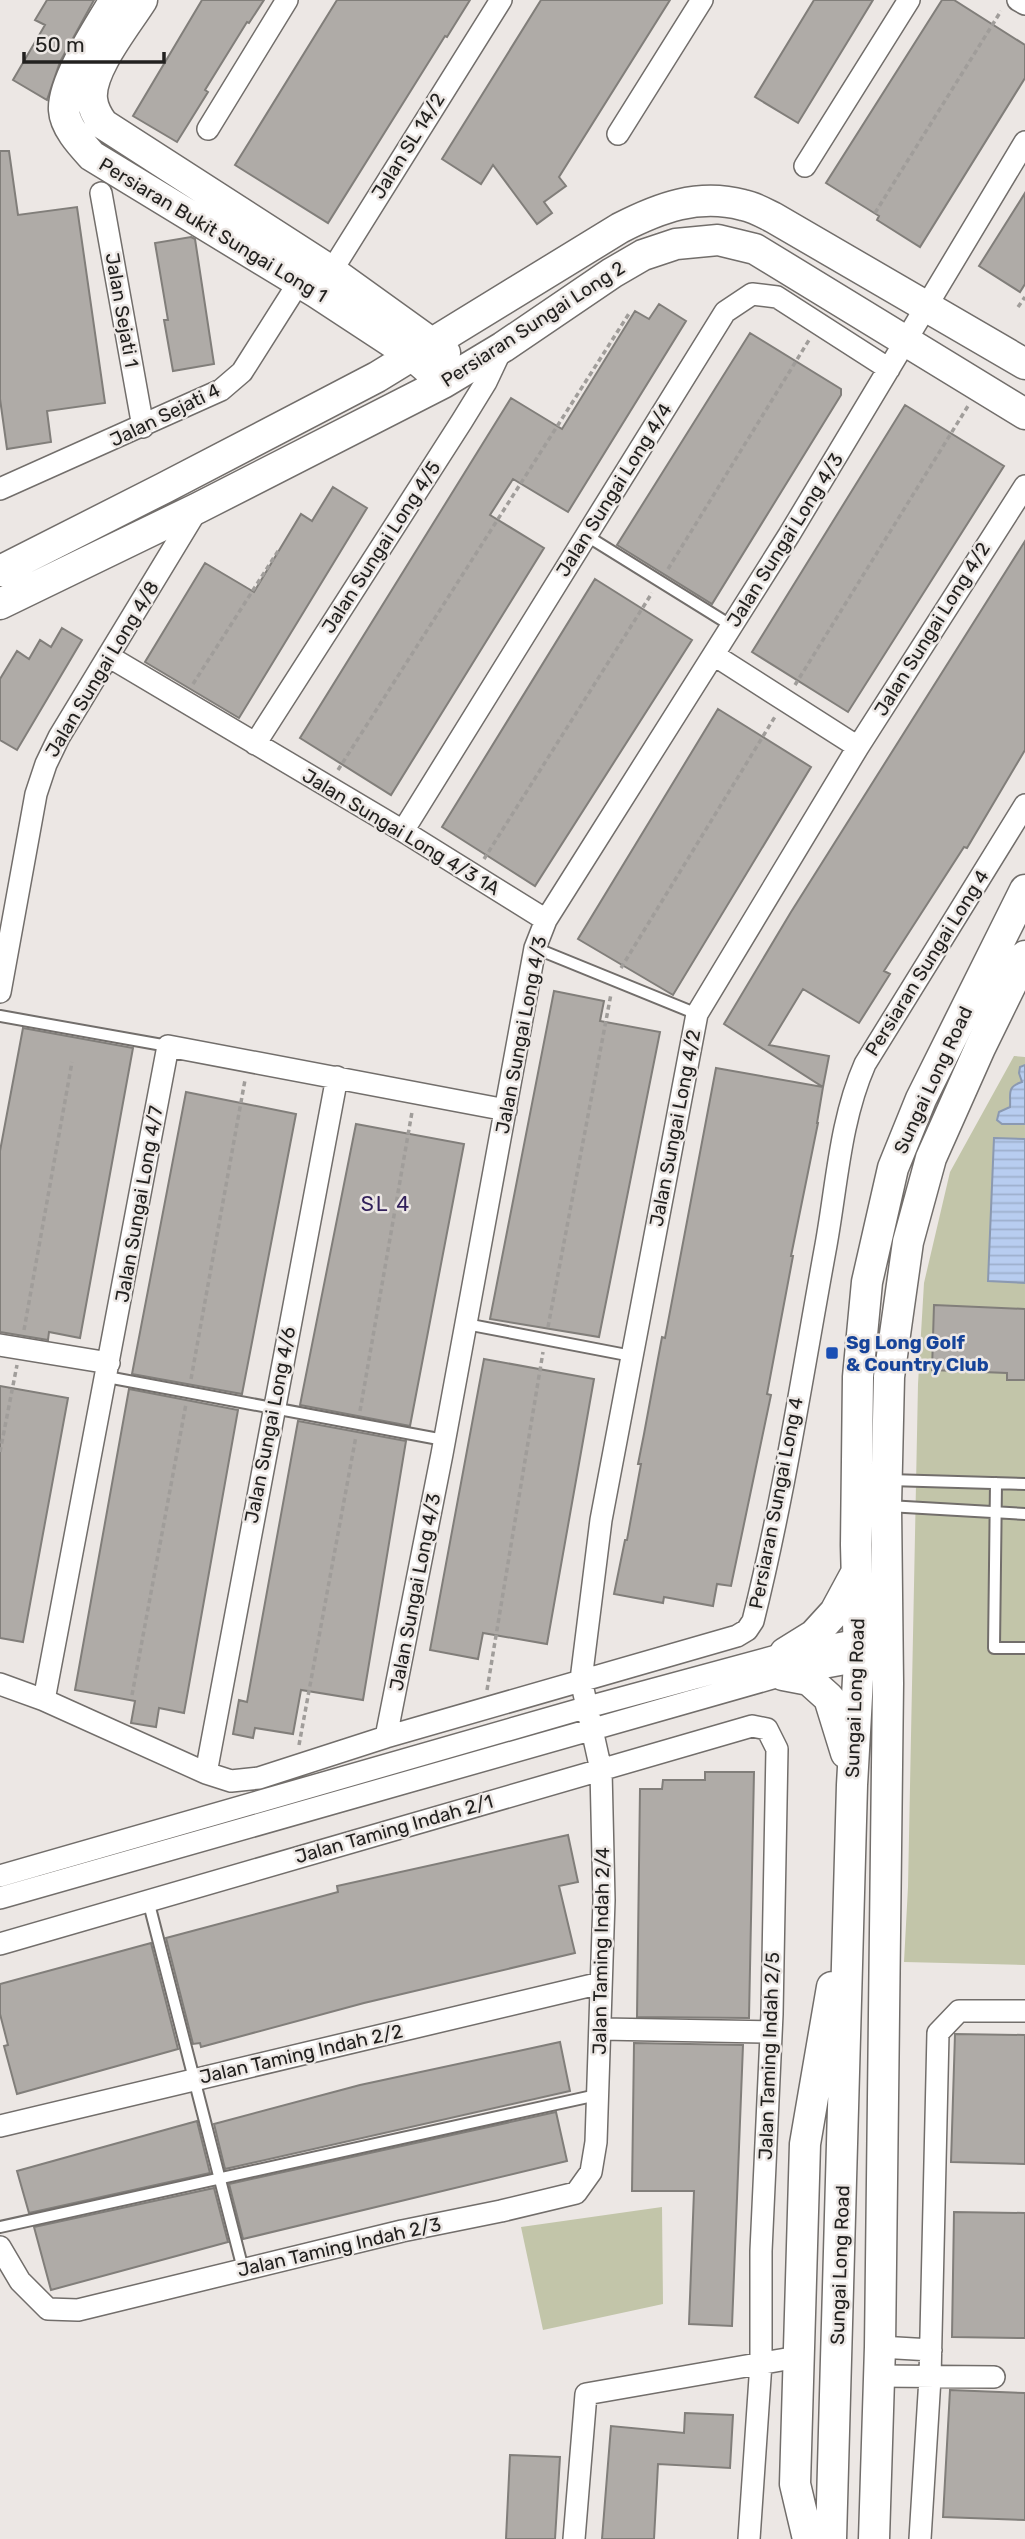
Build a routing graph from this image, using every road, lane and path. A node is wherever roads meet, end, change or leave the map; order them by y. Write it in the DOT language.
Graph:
graph roads {
  1 [pos="115,0"];
  2 [pos="142,0"];
  3 [pos="287,0"];
  4 [pos="501,0"];
  5 [pos="702,0"];
  6 [pos="909,0"];
  7 [pos="1008,0"];
  8 [pos="1018,0"];
  9 [pos="1025,4"];
  10 [pos="208,129"];
  11 [pos="618,134"];
  12 [pos="1025,142"];
  13 [pos="805,166"];
  14 [pos="101,193"];
  15 [pos="876,213"];
  16 [pos="315,276"];
  17 [pos="1025,296"];
  18 [pos="926,306"];
  19 [pos="1018,307"];
  20 [pos="630,312"];
  21 [pos="819,324"];
  22 [pos="379,333"];
  23 [pos="906,340"];
  24 [pos="503,347"];
  25 [pos="423,350"];
  26 [pos="1025,364"];
  27 [pos="889,369"];
  28 [pos="454,376"];
  29 [pos="377,377"];
  30 [pos="969,405"];
  31 [pos="1025,414"];
  32 [pos="144,427"];
  33 [pos="1025,486"];
  34 [pos="164,488"];
  35 [pos="0,489"];
  36 [pos="186,514"];
  37 [pos="587,536"];
  38 [pos="280,548"];
  39 [pos="0,570"];
  40 [pos="660,581"];
  41 [pos="0,604"];
  42 [pos="732,626"];
  43 [pos="713,655"];
  44 [pos="108,656"];
  45 [pos="183,701"];
  46 [pos="785,701"];
  47 [pos="255,744"];
  48 [pos="858,747"];
  49 [pos="328,787"];
  50 [pos="1025,806"];
  51 [pos="403,831"];
  52 [pos="474,875"];
  53 [pos="1025,890"];
  54 [pos="546,920"];
  55 [pos="535,948"];
  56 [pos="1025,956"];
  57 [pos="614,981"];
  58 [pos="0,992"];
  59 [pos="697,1014"];
  60 [pos="0,1016"];
  61 [pos="168,1046"];
  62 [pos="72,1062"];
  63 [pos="337,1077"];
  64 [pos="506,1110"];
  65 [pos="466,1324"];
  66 [pos="545,1339"];
  67 [pos="10,1347"];
  68 [pos="632,1356"];
  69 [pos="108,1370"];
  70 [pos="273,1408"];
  71 [pos="444,1440"];
  72 [pos="0,1452"];
  73 [pos="857,1462"];
  74 [pos="996,1483"];
  75 [pos="1025,1483"];
  76 [pos="882,1493"];
  77 [pos="996,1513"];
  78 [pos="1025,1514"];
  79 [pos="857,1520"];
  80 [pos="857,1571"];
  81 [pos="869,1645"];
  82 [pos="1025,1648"];
  83 [pos="784,1664"];
  84 [pos="581,1680"];
  85 [pos="0,1684"];
  86 [pos="487,1688"];
  87 [pos="44,1700"];
  88 [pos="588,1707"];
  89 [pos="593,1730"];
  90 [pos="386,1737"];
  91 [pos="777,1749"];
  92 [pos="601,1770"];
  93 [pos="206,1773"];
  94 [pos="852,1785"];
  95 [pos="0,1877"];
  96 [pos="850,1880"];
  97 [pos="0,1899"];
  98 [pos="148,1900"];
  99 [pos="0,1944"];
  100 [pos="601,1983"];
  101 [pos="1025,2011"];
  102 [pos="601,2029"];
  103 [pos="771,2032"];
  104 [pos="193,2080"];
  105 [pos="597,2095"];
  106 [pos="0,2126"];
  107 [pos="591,2172"];
  108 [pos="219,2178"];
  109 [pos="0,2227"];
  110 [pos="0,2247"];
  111 [pos="243,2269"];
  112 [pos="931,2350"];
  113 [pos="797,2357"];
  114 [pos="761,2362"];
  115 [pos="879,2362"];
  116 [pos="993,2377"];
  117 [pos="930,2378"];
  118 [pos="574,2539"];
  119 [pos="749,2539"];
  120 [pos="808,2539"];
  121 [pos="831,2539"];
  122 [pos="874,2539"];
  123 [pos="920,2539"];
  1 -- 16 [label="street, Persiaran Bukit Sungai Long 1"];
  2 -- 16 [label="street, Persiaran Bukit Sungai Long 1"];
  3 -- 10 [label="street"];
  4 -- 16 [label="street, Jalan SL 14/2"];
  5 -- 11 [label="street"];
  6 -- 13 [label="street"];
  7 -- 15 [label="path"];
  8 -- 9 [label="street"];
  12 -- 18 [label="street, Jalan Sungai Long 4/3"];
  14 -- 32 [label="street, Jalan Sejati 1"];
  16 -- 22 [label="street, Persiaran Bukit Sungai Long 1"];
  16 -- 25 [label="street, Persiaran Bukit Sungai Long 1"];
  16 -- 32 [label="street, Jalan Sejati 4"];
  17 -- 19 [label="path"];
  18 -- 23 [label="street, Jalan Sungai Long 4/3"];
  18 -- 25 [label="street, Persiaran Sungai Long 2"];
  18 -- 26 [label="street, Persiaran Sungai Long 2"];
  20 -- 49 [label="path"];
  21 -- 27 [label="street, Jalan Sungai Long 4/4"];
  21 -- 37 [label="street, Jalan Sungai Long 4/4"];
  21 -- 40 [label="path"];
  22 -- 25 [label="street, Persiaran Bukit Sungai Long 1"];
  22 -- 29 [label="street"];
  23 -- 24 [label="street, Persiaran Sungai Long 2"];
  23 -- 27 [label="street, Jalan Sungai Long 4/3"];
  23 -- 31 [label="street, Persiaran Sungai Long 2"];
  24 -- 28 [label="street, Persiaran Sungai Long 2"];
  24 -- 47 [label="street, Jalan Sungai Long 4/5"];
  25 -- 28 [label="street, Persiaran Bukit Sungai Long 1"];
  25 -- 29 [label="street, Persiaran Sungai Long 2"];
  27 -- 42 [label="street, Jalan Sungai Long 4/3"];
  28 -- 36 [label="street, Persiaran Sungai Long 2"];
  29 -- 34 [label="street, Persiaran Sungai Long 2"];
  30 -- 46 [label="path"];
  32 -- 35 [label="street, Jalan Sejati 4"];
  33 -- 48 [label="street, Jalan Sungai Long 4/2"];
  34 -- 36 [label="street"];
  34 -- 39 [label="street, Persiaran Sungai Long 2"];
  36 -- 41 [label="street, Persiaran Sungai Long 2"];
  36 -- 44 [label="street, Jalan Sungai Long 4/8"];
  37 -- 40 [label="lane"];
  37 -- 51 [label="street, Jalan Sungai Long 4/4"];
  38 -- 45 [label="path"];
  40 -- 42 [label="lane"];
  40 -- 52 [label="path"];
  42 -- 43 [label="street, Jalan Sungai Long 4/3"];
  43 -- 46 [label="street"];
  43 -- 54 [label="street, Jalan Sungai Long 4/3"];
  44 -- 45 [label="street, Jalan Sungai Long 4/3 1A"];
  44 -- 58 [label="street, Jalan Sungai Long 4/8"];
  45 -- 47 [label="street, Jalan Sungai Long 4/3 1A"];
  46 -- 48 [label="street"];
  46 -- 57 [label="path"];
  47 -- 49 [label="street, Jalan Sungai Long 4/3 1A"];
  48 -- 59 [label="street, Jalan Sungai Long 4/2"];
  49 -- 51 [label="street, Jalan Sungai Long 4/3 1A"];
  50 -- 84 [label="street, Persiaran Sungai Long 4"];
  51 -- 52 [label="street, Jalan Sungai Long 4/3 1A"];
  52 -- 54 [label="street, Jalan Sungai Long 4/3 1A"];
  53 -- 73 [label="street, Sungai Long Road"];
  54 -- 55 [label="street, Jalan Sungai Long 4/3"];
  55 -- 57 [label="lane"];
  55 -- 64 [label="street, Jalan Sungai Long 4/3"];
  56 -- 76 [label="street, Sungai Long Road"];
  57 -- 59 [label="lane"];
  57 -- 66 [label="path"];
  59 -- 68 [label="street, Jalan Sungai Long 4/2"];
  60 -- 61 [label="lane"];
  61 -- 63 [label="street"];
  61 -- 69 [label="street, Jalan Sungai Long 4/7"];
  62 -- 67 [label="path"];
  63 -- 64 [label="street"];
  63 -- 70 [label="street, Jalan Sungai Long 4/6"];
  64 -- 65 [label="street, Jalan Sungai Long 4/3"];
  65 -- 66 [label="lane"];
  65 -- 71 [label="street, Jalan Sungai Long 4/3"];
  66 -- 68 [label="lane"];
  66 -- 86 [label="path"];
  67 -- 69 [label="street"];
  67 -- 72 [label="path"];
  68 -- 84 [label="street, Jalan Sungai Long 4/2"];
  69 -- 70 [label="lane"];
  69 -- 87 [label="street, Jalan Sungai Long 4/7"];
  70 -- 71 [label="lane"];
  70 -- 93 [label="street, Jalan Sungai Long 4/6"];
  71 -- 90 [label="street, Jalan Sungai Long 4/3"];
  73 -- 76 [label="street"];
  73 -- 79 [label="street, Sungai Long Road"];
  74 -- 75 [label="lane"];
  74 -- 76 [label="lane"];
  74 -- 77 [label="lane"];
  76 -- 77 [label="lane"];
  76 -- 79 [label="street"];
  76 -- 81 [label="street, Sungai Long Road"];
  77 -- 78 [label="lane"];
  77 -- 82 [label="lane"];
  79 -- 80 [label="street, Sungai Long Road"];
  80 -- 81 [label="street, Sungai Long Road"];
  80 -- 83 [label="street"];
  81 -- 83 [label="street"];
  81 -- 94 [label="street, Sungai Long Road"];
  81 -- 115 [label="street, Sungai Long Road"];
  83 -- 88 [label="street"];
  83 -- 89 [label="street"];
  83 -- 94 [label="street"];
  84 -- 88 [label="street, Jalan Sungai Long 4/2"];
  84 -- 90 [label="street, Persiaran Sungai Long 4"];
  85 -- 87 [label="street, Persiaran Sungai Long 4"];
  87 -- 93 [label="street, Persiaran Sungai Long 4"];
  88 -- 89 [label="street, Jalan Sungai Long 4/2"];
  88 -- 95 [label="street"];
  89 -- 92 [label="street, Jalan Taming Indah 2/4"];
  89 -- 97 [label="street"];
  90 -- 93 [label="street, Persiaran Sungai Long 4"];
  91 -- 92 [label="street, Jalan Taming Indah 2/1"];
  91 -- 103 [label="street, Jalan Taming Indah 2/5"];
  92 -- 98 [label="street, Jalan Taming Indah 2/1"];
  92 -- 100 [label="street, Jalan Taming Indah 2/4"];
  94 -- 96 [label="street, Sungai Long Road"];
  96 -- 113 [label="street"];
  96 -- 121 [label="street, Sungai Long Road"];
  98 -- 99 [label="street, Jalan Taming Indah 2/1"];
  98 -- 104 [label="lane"];
  100 -- 102 [label="street, Jalan Taming Indah 2/4"];
  100 -- 104 [label="street, Jalan Taming Indah 2/2"];
  101 -- 112 [label="street"];
  102 -- 103 [label="street"];
  102 -- 105 [label="street, Jalan Taming Indah 2/4"];
  103 -- 114 [label="street, Jalan Taming Indah 2/5"];
  104 -- 106 [label="street, Jalan Taming Indah 2/2"];
  104 -- 108 [label="lane"];
  105 -- 107 [label="street, Jalan Taming Indah 2/4"];
  105 -- 108 [label="lane"];
  107 -- 111 [label="street, Jalan Taming Indah 2/3"];
  108 -- 109 [label="lane"];
  108 -- 111 [label="lane"];
  110 -- 111 [label="street, Jalan Taming Indah 2/3"];
  112 -- 115 [label="street"];
  112 -- 117 [label="street"];
  113 -- 114 [label="street"];
  113 -- 120 [label="street"];
  114 -- 118 [label="street"];
  114 -- 119 [label="street, Jalan Taming Indah 2/5"];
  115 -- 117 [label="street"];
  115 -- 122 [label="street, Sungai Long Road"];
  116 -- 117 [label="street"];
  117 -- 123 [label="street"];
}
